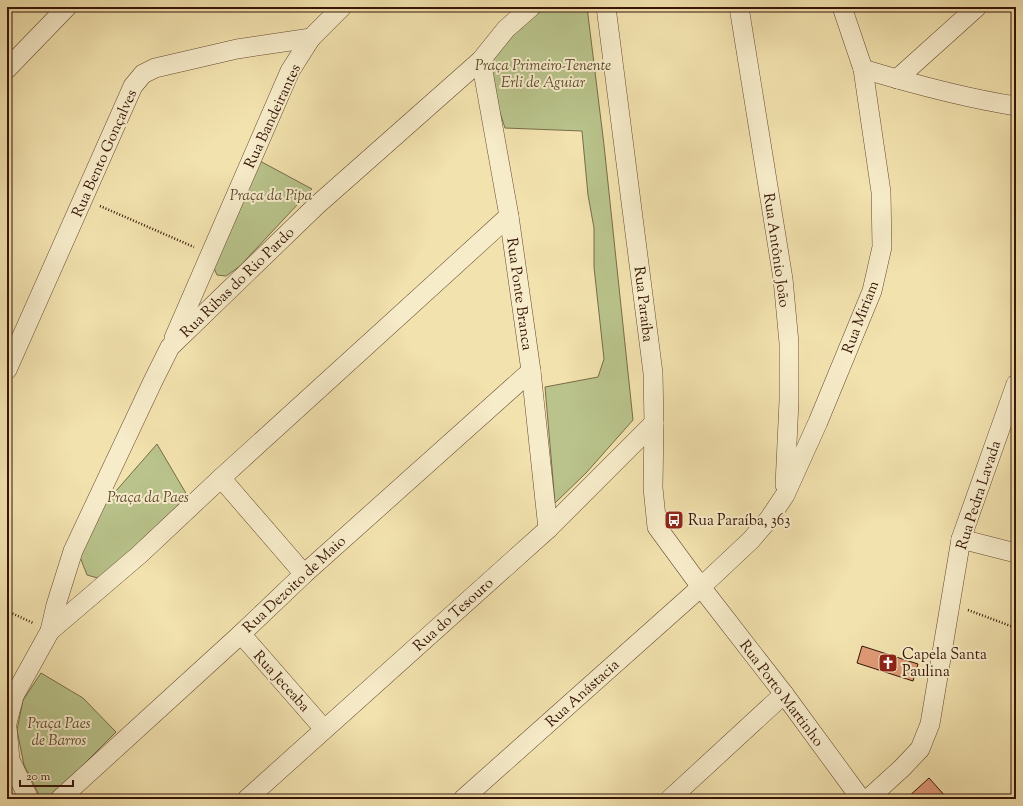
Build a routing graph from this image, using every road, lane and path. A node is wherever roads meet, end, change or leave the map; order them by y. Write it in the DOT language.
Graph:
graph roads {
  1 [pos="67,7"];
  2 [pos="342,7"];
  3 [pos="531,7"];
  4 [pos="606,7"];
  5 [pos="739,7"];
  6 [pos="842,7"];
  7 [pos="977,7"];
  8 [pos="311,38"];
  9 [pos="480,60"];
  10 [pos="7,69"];
  11 [pos="863,69"];
  12 [pos="897,79"];
  13 [pos="1016,106"];
  14 [pos="83,199"];
  15 [pos="509,216"];
  16 [pos="211,254"];
  17 [pos="170,347"];
  18 [pos="7,370"];
  19 [pos="531,371"];
  20 [pos="1016,384"];
  21 [pos="654,423"];
  22 [pos="221,478"];
  23 [pos="785,495"];
  24 [pos="548,529"];
  25 [pos="961,539"];
  26 [pos="1016,553"];
  27 [pos="304,574"];
  28 [pos="701,587"];
  29 [pos="950,604"];
  30 [pos="7,611"];
  31 [pos="1016,628"];
  32 [pos="50,631"];
  33 [pos="240,634"];
  34 [pos="784,694"];
  35 [pos="7,723"];
  36 [pos="7,727"];
  37 [pos="324,728"];
  38 [pos="252,797"];
  39 [pos="466,798"];
  40 [pos="29,799"];
  41 [pos="60,799"];
  42 [pos="670,799"];
  43 [pos="861,799"];
  44 [pos="868,799"];
  1 -- 10 [label="street"];
  2 -- 8 [label="street, Rua Bandeirantes"];
  3 -- 9 [label="street, Rua Ribas do Rio Pardo"];
  4 -- 21 [label="street, Rua Paraíba"];
  5 -- 23 [label="street, Rua Antônio João"];
  6 -- 11 [label="street, Rua Miriam"];
  7 -- 12 [label="street"];
  8 -- 14 [label="street, Rua Bento Gonçalves"];
  8 -- 16 [label="street, Rua Bandeirantes"];
  9 -- 15 [label="street, Rua Ponte Branca"];
  9 -- 17 [label="street, Rua Ribas do Rio Pardo"];
  11 -- 12 [label="street"];
  11 -- 23 [label="street, Rua Miriam"];
  12 -- 13 [label="street"];
  14 -- 16 [label="path"];
  14 -- 18 [label="street, Rua Bento Gonçalves"];
  15 -- 19 [label="street, Rua Ponte Branca"];
  15 -- 22 [label="street, Rua Ribas do Rio Pardo"];
  16 -- 17 [label="street, Rua Bandeirantes"];
  17 -- 32 [label="street, Rua Ribas do Rio Pardo"];
  19 -- 24 [label="street, Rua Ponte Branca"];
  19 -- 27 [label="street, Rua Dezoito de Maio"];
  20 -- 25 [label="street, Rua Pedra Lavada"];
  21 -- 24 [label="street, Rua do Tesouro"];
  21 -- 28 [label="street, Rua Paraíba"];
  22 -- 27 [label="street"];
  22 -- 32 [label="street, Rua Ribas do Rio Pardo"];
  23 -- 28 [label="street, Rua Miriam"];
  24 -- 37 [label="street, Rua do Tesouro"];
  25 -- 26 [label="street"];
  25 -- 29 [label="street, Rua Pedra Lavada"];
  27 -- 33 [label="street, Rua Dezoito de Maio"];
  28 -- 34 [label="street, Rua Porto Martinho"];
  28 -- 39 [label="street, Rua Anástacia"];
  29 -- 31 [label="path"];
  29 -- 44 [label="street, Rua Pedra Lavada"];
  30 -- 32 [label="path"];
  32 -- 35 [label="street, Rua Ribas do Rio Pardo"];
  33 -- 37 [label="street, Rua Jeceaba"];
  33 -- 41 [label="street, Rua Dezoito de Maio"];
  34 -- 42 [label="street"];
  34 -- 43 [label="street, Rua Porto Martinho"];
  36 -- 40 [label="street"];
  37 -- 38 [label="street, Rua do Tesouro"];
}
